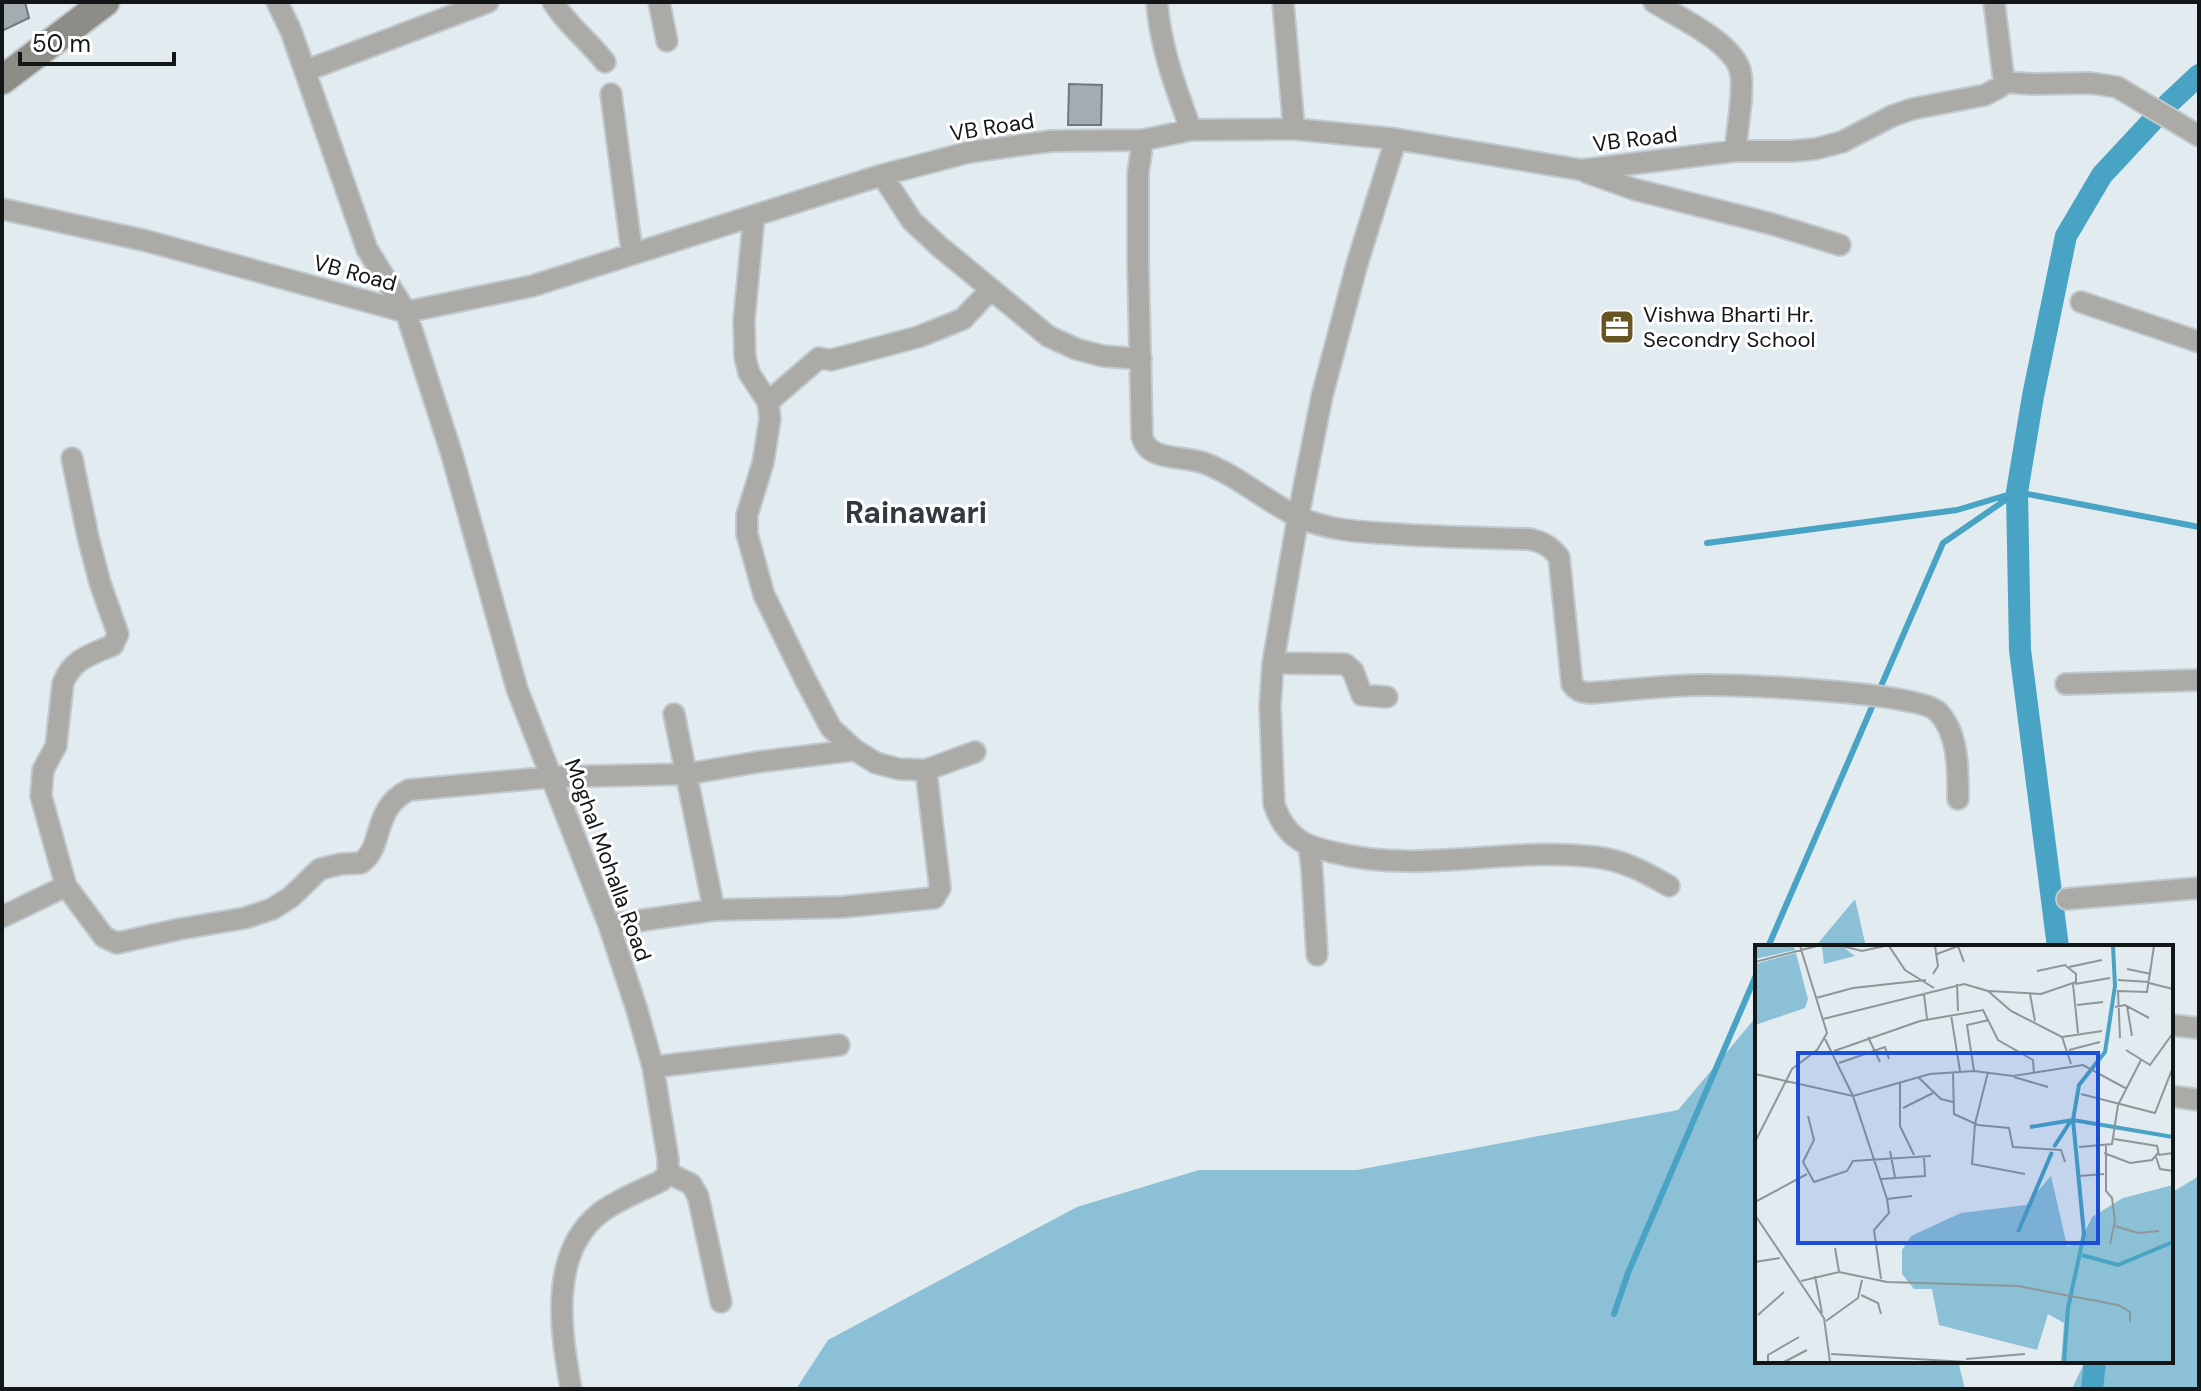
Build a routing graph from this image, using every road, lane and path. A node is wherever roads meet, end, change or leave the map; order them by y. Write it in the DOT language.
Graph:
graph roads {
  1 [pos="105,2"];
  2 [pos="277,2"];
  3 [pos="488,2"];
  4 [pos="553,2"];
  5 [pos="659,2"];
  6 [pos="1157,2"];
  7 [pos="1283,2"];
  8 [pos="1654,2"];
  9 [pos="1994,2"];
  10 [pos="667,41"];
  11 [pos="605,62"];
  12 [pos="305,71"];
  13 [pos="2,80"];
  14 [pos="2004,82"];
  15 [pos="611,94"];
  16 [pos="1294,129"];
  17 [pos="1191,130"];
  18 [pos="2199,136"];
  19 [pos="1396,139"];
  20 [pos="1143,140"];
  21 [pos="1735,151"];
  22 [pos="1582,170"];
  23 [pos="882,175"];
  24 [pos="2,209"];
  25 [pos="754,216"];
  26 [pos="1840,245"];
  27 [pos="632,253"];
  28 [pos="991,289"];
  29 [pos="2081,302"];
  30 [pos="406,312"];
  31 [pos="2199,342"];
  32 [pos="1141,359"];
  33 [pos="768,402"];
  34 [pos="72,458"];
  35 [pos="1298,517"];
  36 [pos="1273,663"];
  37 [pos="2199,680"];
  38 [pos="2066,684"];
  39 [pos="1387,697"];
  40 [pos="674,714"];
  41 [pos="855,750"];
  42 [pos="975,752"];
  43 [pos="926,770"];
  44 [pos="687,774"];
  45 [pos="552,777"];
  46 [pos="1958,799"];
  47 [pos="1309,846"];
  48 [pos="66,886"];
  49 [pos="1669,886"];
  50 [pos="2199,888"];
  51 [pos="2067,899"];
  52 [pos="714,910"];
  53 [pos="2,917"];
  54 [pos="609,925"];
  55 [pos="1317,955"];
  56 [pos="2173,1025"];
  57 [pos="2199,1028"];
  58 [pos="839,1045"];
  59 [pos="653,1067"];
  60 [pos="2173,1096"];
  61 [pos="2199,1100"];
  62 [pos="668,1173"];
  63 [pos="721,1302"];
  64 [pos="571,1389"];
  1 -- 13 [label="main road"];
  2 -- 12 [label="street, Moghal Mohalla Road"];
  3 -- 12 [label="street"];
  4 -- 11 [label="street"];
  5 -- 10 [label="street"];
  6 -- 17 [label="street"];
  7 -- 16 [label="street"];
  8 -- 21 [label="street"];
  9 -- 14 [label="street"];
  12 -- 30 [label="street, Moghal Mohalla Road"];
  14 -- 18 [label="street"];
  14 -- 21 [label="street, VB Road"];
  15 -- 27 [label="street"];
  16 -- 17 [label="street, VB Road"];
  16 -- 19 [label="street, VB Road"];
  17 -- 20 [label="street, VB Road"];
  19 -- 22 [label="street, VB Road"];
  19 -- 35 [label="street"];
  20 -- 23 [label="street, VB Road"];
  20 -- 32 [label="street"];
  21 -- 22 [label="street, VB Road"];
  22 -- 26 [label="street"];
  23 -- 25 [label="street, VB Road"];
  23 -- 28 [label="street"];
  24 -- 30 [label="street, VB Road"];
  25 -- 27 [label="street, VB Road"];
  25 -- 33 [label="street"];
  27 -- 30 [label="street, VB Road"];
  28 -- 32 [label="street"];
  28 -- 33 [label="street"];
  29 -- 31 [label="street"];
  30 -- 45 [label="street, Moghal Mohalla Road"];
  32 -- 35 [label="street"];
  33 -- 41 [label="street"];
  34 -- 48 [label="street"];
  35 -- 36 [label="street"];
  35 -- 46 [label="street"];
  36 -- 39 [label="street"];
  36 -- 47 [label="street"];
  37 -- 38 [label="street"];
  40 -- 44 [label="street"];
  41 -- 43 [label="street"];
  41 -- 44 [label="street"];
  42 -- 43 [label="street"];
  43 -- 52 [label="street"];
  44 -- 45 [label="street"];
  44 -- 52 [label="street"];
  45 -- 48 [label="street"];
  45 -- 54 [label="street, Moghal Mohalla Road"];
  47 -- 49 [label="street"];
  47 -- 55 [label="street"];
  48 -- 53 [label="street"];
  50 -- 51 [label="street"];
  52 -- 54 [label="street"];
  54 -- 59 [label="street, Moghal Mohalla Road"];
  56 -- 57 [label="street"];
  58 -- 59 [label="street"];
  59 -- 62 [label="street, Moghal Mohalla Road"];
  60 -- 61 [label="street"];
  62 -- 63 [label="street"];
  62 -- 64 [label="street"];
}
